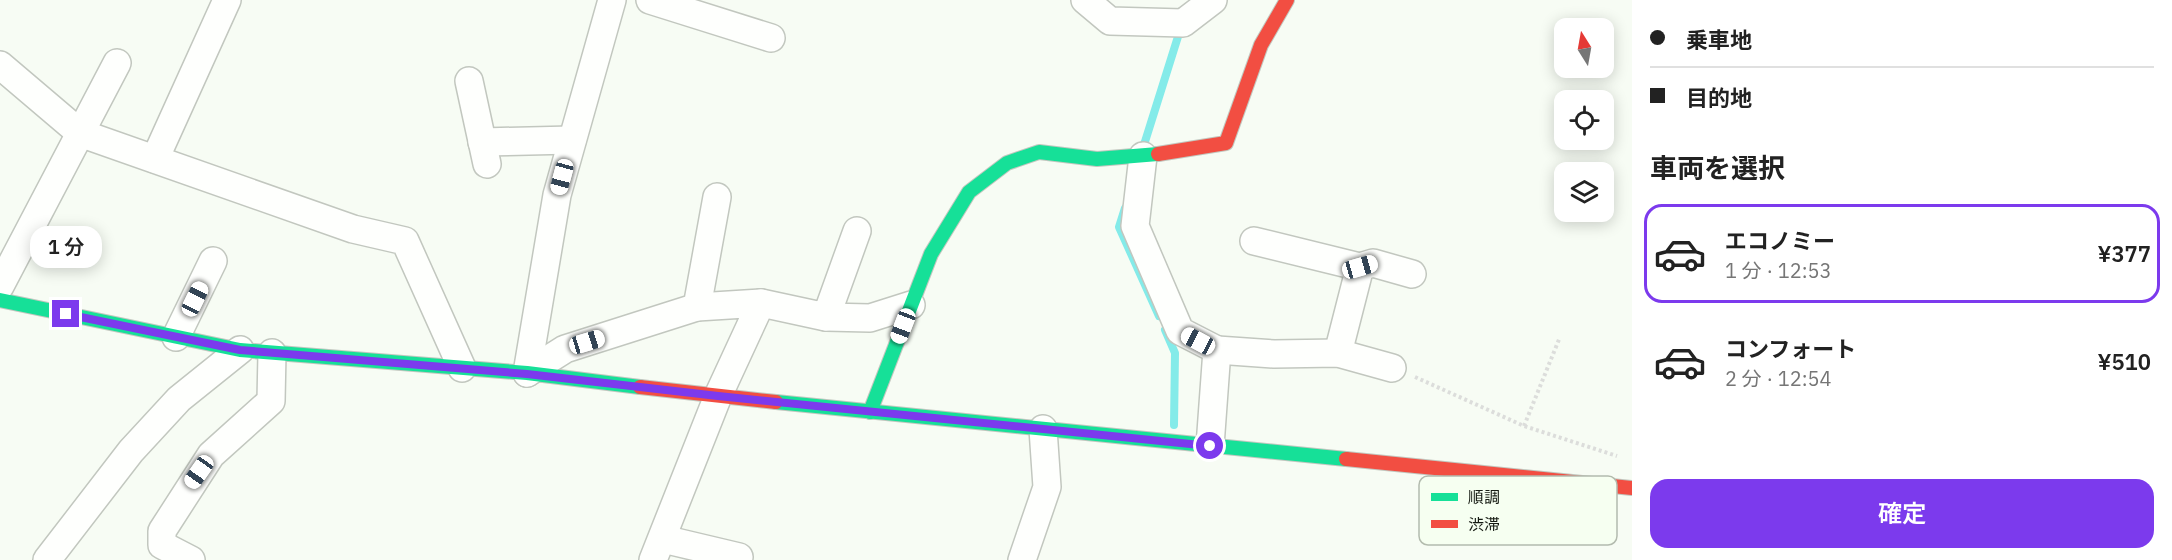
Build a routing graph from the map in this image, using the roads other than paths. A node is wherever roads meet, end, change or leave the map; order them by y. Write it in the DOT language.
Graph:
graph roads {
  1 [pos="227,0"];
  2 [pos="612,0"];
  3 [pos="650,0"];
  4 [pos="1084,0"];
  5 [pos="1213,0"];
  6 [pos="1287,0"];
  7 [pos="771,38"];
  8 [pos="117,63"];
  9 [pos="0,65"];
  10 [pos="469,81"];
  11 [pos="80,133"];
  12 [pos="572,140"];
  13 [pos="1143,156"];
  14 [pos="155,159"];
  15 [pos="717,197"];
  16 [pos="857,231"];
  17 [pos="1254,241"];
  18 [pos="213,261"];
  19 [pos="1360,267"];
  20 [pos="1412,274"];
  21 [pos="0,286"];
  22 [pos="0,300"];
  23 [pos="761,303"];
  24 [pos="911,305"];
  25 [pos="698,307"];
  26 [pos="826,317"];
  27 [pos="176,337"];
  28 [pos="240,350"];
  29 [pos="1217,350"];
  30 [pos="272,353"];
  31 [pos="1338,353"];
  32 [pos="462,368"];
  33 [pos="1392,368"];
  34 [pos="527,374"];
  35 [pos="718,396"];
  36 [pos="870,412"];
  37 [pos="1043,429"];
  38 [pos="1210,446"];
  39 [pos="1511,476"];
  40 [pos="1617,487"];
  41 [pos="1632,488"];
  42 [pos="658,549"];
  43 [pos="739,558"];
  44 [pos="47,560"];
  45 [pos="191,560"];
  46 [pos="1022,560"];
  1 -- 14 [label="street"];
  2 -- 12 [label="street"];
  3 -- 7 [label="street"];
  4 -- 5 [label="street"];
  6 -- 13 [label="street"];
  8 -- 11 [label="street"];
  9 -- 11 [label="street"];
  10 -- 12 [label="street"];
  11 -- 14 [label="street"];
  11 -- 21 [label="street"];
  12 -- 34 [label="street"];
  13 -- 24 [label="street"];
  13 -- 29 [label="street"];
  14 -- 32 [label="street"];
  15 -- 25 [label="street"];
  16 -- 26 [label="street"];
  17 -- 19 [label="street"];
  18 -- 27 [label="street"];
  19 -- 20 [label="street"];
  19 -- 31 [label="street"];
  22 -- 27 [label="street"];
  23 -- 25 [label="street"];
  23 -- 26 [label="street"];
  23 -- 35 [label="street"];
  24 -- 26 [label="street"];
  24 -- 36 [label="street"];
  25 -- 34 [label="street"];
  27 -- 28 [label="street"];
  28 -- 30 [label="street"];
  28 -- 44 [label="street"];
  29 -- 31 [label="street"];
  29 -- 38 [label="street"];
  30 -- 32 [label="street"];
  30 -- 45 [label="street"];
  31 -- 33 [label="street"];
  32 -- 34 [label="street"];
  34 -- 35 [label="street"];
  35 -- 36 [label="street"];
  35 -- 42 [label="street"];
  36 -- 37 [label="street"];
  37 -- 38 [label="street"];
  37 -- 46 [label="street"];
  38 -- 39 [label="street"];
  40 -- 41 [label="street"];
  42 -- 43 [label="street"];
}
